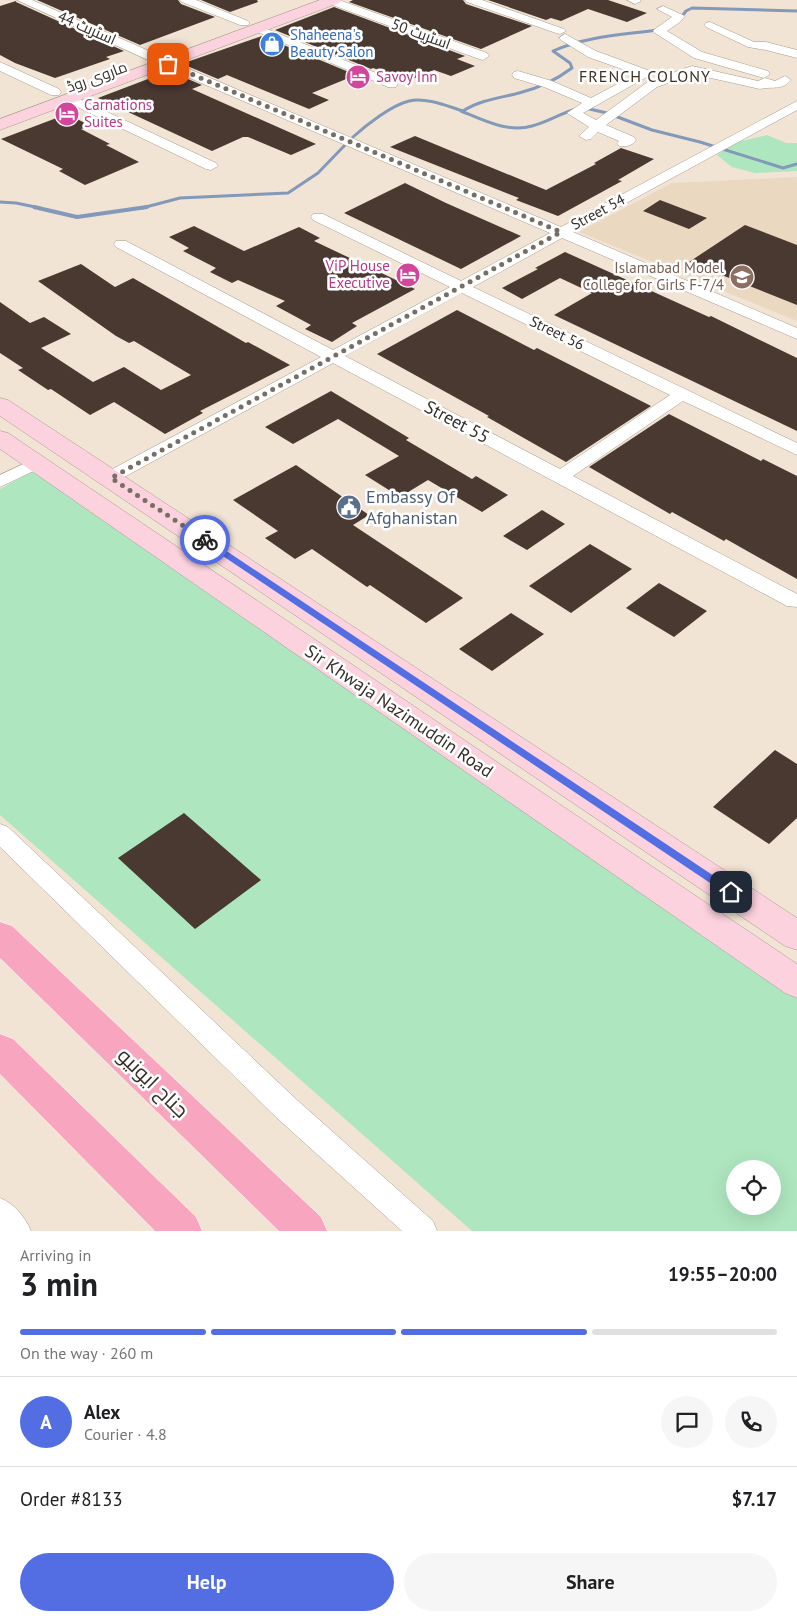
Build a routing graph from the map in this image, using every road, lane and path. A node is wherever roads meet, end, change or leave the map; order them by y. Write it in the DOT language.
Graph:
graph roads {
  1 [pos="23,0"];
  2 [pos="186,0"];
  3 [pos="307,0"];
  4 [pos="331,0"];
  5 [pos="471,0"];
  6 [pos="662,9"];
  7 [pos="710,25"];
  8 [pos="250,26"];
  9 [pos="797,54"];
  10 [pos="483,56"];
  11 [pos="152,57"];
  12 [pos="168,64"];
  13 [pos="0,66"];
  14 [pos="518,75"];
  15 [pos="791,82"];
  16 [pos="392,84"];
  17 [pos="63,96"];
  18 [pos="797,105"];
  19 [pos="587,106"];
  20 [pos="0,112"];
  21 [pos="0,125"];
  22 [pos="598,125"];
  23 [pos="586,136"];
  24 [pos="624,143"];
  25 [pos="211,166"];
  26 [pos="318,216"];
  27 [pos="561,232"];
  28 [pos="121,244"];
  29 [pos="461,286"];
  30 [pos="797,334"];
  31 [pos="333,356"];
  32 [pos="682,394"];
  33 [pos="0,405"];
  34 [pos="0,438"];
  35 [pos="797,450"];
  36 [pos="36,463"];
  37 [pos="560,477"];
  38 [pos="111,478"];
  39 [pos="0,482"];
  40 [pos="286,594"];
  41 [pos="794,601"];
  42 [pos="258,615"];
  43 [pos="0,833"];
  44 [pos="0,936"];
  45 [pos="797,936"];
  46 [pos="797,983"];
  47 [pos="0,1050"];
  48 [pos="0,1212"];
  49 [pos="17,1231"];
  50 [pos="182,1231"];
  51 [pos="307,1231"];
  52 [pos="423,1231"];
  1 -- 11 [label="street, اسٹریٹ 44"];
  2 -- 8 [label="street"];
  3 -- 8 [label="main road, ماروی روڈ"];
  4 -- 8 [label="main road, ماروی روڈ"];
  4 -- 10 [label="street, اسٹریٹ 50"];
  5 -- 19 [label="street"];
  6 -- 15 [label="street"];
  7 -- 9 [label="street"];
  8 -- 11 [label="main road, ماروی روڈ"];
  8 -- 12 [label="main road, ماروی روڈ"];
  8 -- 16 [label="street"];
  11 -- 12 [label="main road"];
  11 -- 17 [label="main road, ماروی روڈ"];
  12 -- 17 [label="main road, ماروی روڈ"];
  12 -- 27 [label="street"];
  13 -- 17 [label="street"];
  14 -- 19 [label="street"];
  15 -- 22 [label="street"];
  17 -- 20 [label="main road, ماروی روڈ"];
  17 -- 21 [label="main road, ماروی روڈ"];
  17 -- 25 [label="street"];
  18 -- 27 [label="street, Street 54"];
  19 -- 22 [label="street"];
  22 -- 23 [label="street"];
  22 -- 24 [label="street"];
  26 -- 29 [label="street, Street 56"];
  27 -- 29 [label="street, Street 54"];
  27 -- 30 [label="street"];
  28 -- 31 [label="street, Street 55"];
  29 -- 31 [label="street, Street 54"];
  29 -- 32 [label="street, Street 56"];
  31 -- 37 [label="street, Street 55"];
  31 -- 38 [label="street, Street 54"];
  32 -- 35 [label="street, Street 56"];
  32 -- 37 [label="street"];
  33 -- 38 [label="main road, Sir Khwaja Nazimuddin Road"];
  34 -- 36 [label="main road, Sir Khwaja Nazimuddin Road"];
  36 -- 39 [label="street"];
  36 -- 42 [label="main road, Sir Khwaja Nazimuddin Road"];
  37 -- 41 [label="street, Street 55"];
  38 -- 40 [label="main road, Sir Khwaja Nazimuddin Road"];
  40 -- 42 [label="main road"];
  40 -- 45 [label="main road, Sir Khwaja Nazimuddin Road"];
  42 -- 46 [label="main road, Sir Khwaja Nazimuddin Road"];
  43 -- 52 [label="street"];
  44 -- 51 [label="main road, جناح ایونیو"];
  47 -- 50 [label="main road"];
  48 -- 49 [label="street"];
}
